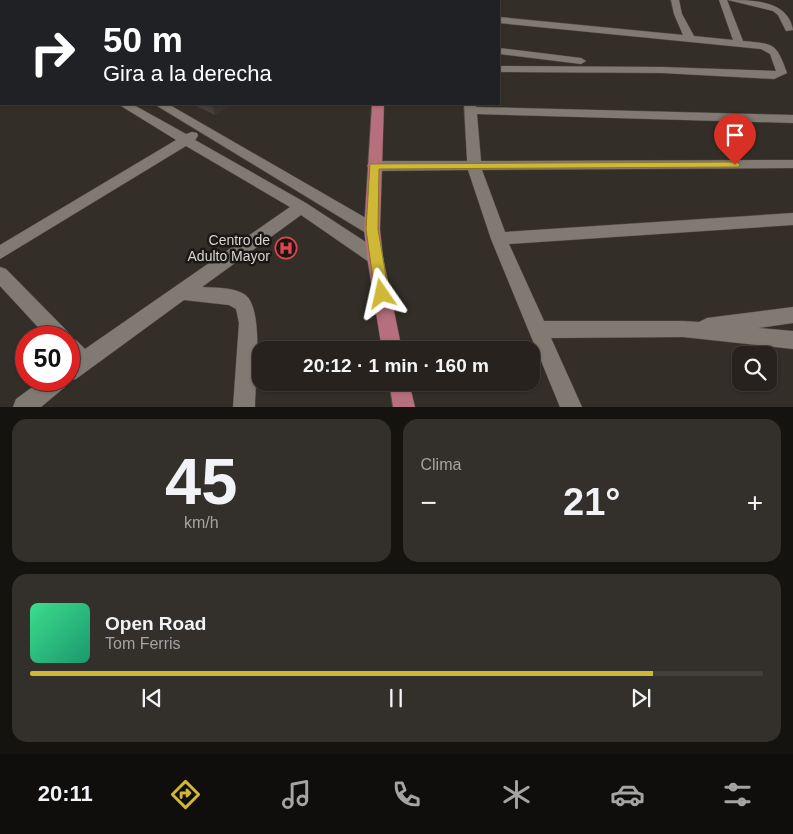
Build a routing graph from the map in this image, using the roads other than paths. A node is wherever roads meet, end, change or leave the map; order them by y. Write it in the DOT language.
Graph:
graph roads {
  1 [pos="675,0"];
  2 [pos="723,0"];
  3 [pos="732,0"];
  4 [pos="500,20"];
  5 [pos="788,29"];
  6 [pos="690,39"];
  7 [pos="739,43"];
  8 [pos="500,51"];
  9 [pos="551,57"];
  10 [pos="500,69"];
  11 [pos="554,69"];
  12 [pos="662,70"];
  13 [pos="126,105"];
  14 [pos="162,105"];
  15 [pos="378,105"];
  16 [pos="471,107"];
  17 [pos="793,119"];
  18 [pos="201,130"];
  19 [pos="185,141"];
  20 [pos="793,164"];
  21 [pos="374,166"];
  22 [pos="474,166"];
  23 [pos="301,207"];
  24 [pos="793,219"];
  25 [pos="372,229"];
  26 [pos="499,239"];
  27 [pos="0,253"];
  28 [pos="375,257"];
  29 [pos="0,274"];
  30 [pos="181,292"];
  31 [pos="793,315"];
  32 [pos="50,326"];
  33 [pos="683,329"];
  34 [pos="537,330"];
  35 [pos="793,340"];
  36 [pos="390,341"];
  37 [pos="80,363"];
  38 [pos="44,391"];
  39 [pos="401,391"];
  40 [pos="24,406"];
  41 [pos="244,406"];
  42 [pos="404,406"];
  43 [pos="571,406"];
  1 -- 6 [label="street"];
  2 -- 7 [label="street"];
  3 -- 5 [label="street"];
  4 -- 6 [label="street"];
  6 -- 7 [label="street"];
  7 -- 12 [label="street"];
  8 -- 9 [label="street"];
  9 -- 11 [label="street"];
  9 -- 12 [label="street"];
  10 -- 11 [label="street"];
  11 -- 12 [label="street"];
  13 -- 19 [label="street"];
  14 -- 18 [label="street"];
  15 -- 21 [label="main road"];
  16 -- 17 [label="street"];
  16 -- 22 [label="street"];
  18 -- 19 [label="street"];
  18 -- 25 [label="street"];
  19 -- 23 [label="street"];
  19 -- 27 [label="street"];
  20 -- 22 [label="street"];
  21 -- 22 [label="street"];
  21 -- 25 [label="main road"];
  22 -- 26 [label="street"];
  23 -- 28 [label="street"];
  23 -- 30 [label="street"];
  24 -- 26 [label="street"];
  25 -- 28 [label="main road"];
  26 -- 34 [label="street"];
  28 -- 36 [label="main road"];
  29 -- 32 [label="street"];
  30 -- 37 [label="street"];
  30 -- 41 [label="street"];
  31 -- 33 [label="street"];
  33 -- 34 [label="street"];
  33 -- 35 [label="street"];
  34 -- 43 [label="street"];
  38 -- 40 [label="street"];
  39 -- 42 [label="main road"];
}
